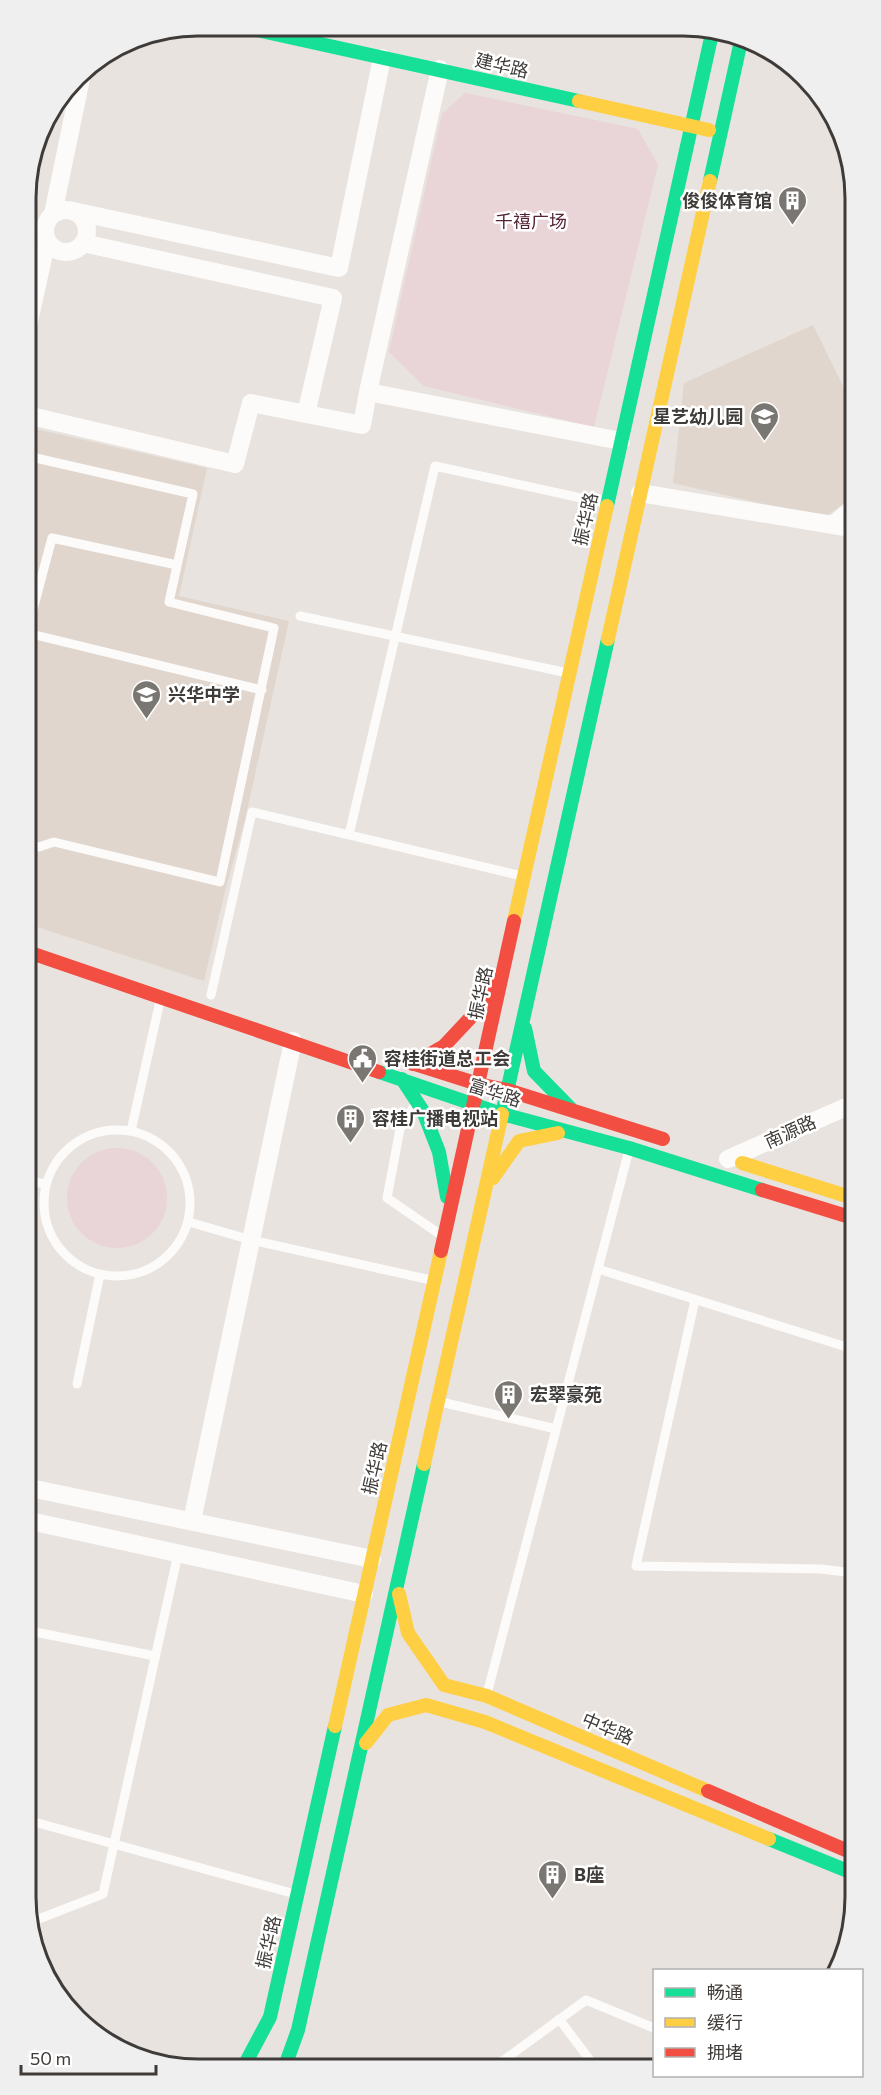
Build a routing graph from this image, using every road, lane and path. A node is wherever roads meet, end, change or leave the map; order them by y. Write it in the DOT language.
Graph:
graph roads {
  1 [pos="285,36"];
  2 [pos="329,36"];
  3 [pos="711,38"];
  4 [pos="327,45"];
  5 [pos="740,47"];
  6 [pos="382,58"];
  7 [pos="440,69"];
  8 [pos="80,86"];
  9 [pos="691,126"];
  10 [pos="720,133"];
  11 [pos="73,211"];
  12 [pos="53,214"];
  13 [pos="47,240"];
  14 [pos="83,243"];
  15 [pos="339,268"];
  16 [pos="36,289"];
  17 [pos="333,298"];
  18 [pos="368,392"];
  19 [pos="306,414"];
  20 [pos="36,417"];
  21 [pos="621,441"];
  22 [pos="36,458"];
  23 [pos="640,493"];
  24 [pos="607,504"];
  25 [pos="842,526"];
  26 [pos="177,565"];
  27 [pos="36,598"];
  28 [pos="300,616"];
  29 [pos="36,634"];
  30 [pos="395,636"];
  31 [pos="569,674"];
  32 [pos="261,690"];
  33 [pos="349,835"];
  34 [pos="36,846"];
  35 [pos="524,876"];
  36 [pos="36,955"];
  37 [pos="503,972"];
  38 [pos="211,995"];
  39 [pos="161,997"];
  40 [pos="523,1019"];
  41 [pos="292,1041"];
  42 [pos="402,1079"];
  43 [pos="478,1084"];
  44 [pos="507,1090"];
  45 [pos="417,1101"];
  46 [pos="473,1103"];
  47 [pos="845,1107"];
  48 [pos="572,1110"];
  49 [pos="502,1114"];
  50 [pos="131,1131"];
  51 [pos="567,1132"];
  52 [pos="672,1142"];
  53 [pos="629,1148"];
  54 [pos="722,1157"];
  55 [pos="36,1182"];
  56 [pos="45,1184"];
  57 [pos="486,1188"];
  58 [pos="845,1195"];
  59 [pos="449,1211"];
  60 [pos="845,1216"];
  61 [pos="189,1222"];
  62 [pos="443,1237"];
  63 [pos="251,1240"];
  64 [pos="598,1269"];
  65 [pos="100,1274"];
  66 [pos="434,1281"];
  67 [pos="695,1300"];
  68 [pos="845,1347"];
  69 [pos="76,1384"];
  70 [pos="438,1401"];
  71 [pos="556,1429"];
  72 [pos="36,1489"];
  73 [pos="192,1521"];
  74 [pos="36,1522"];
  75 [pos="178,1554"];
  76 [pos="372,1559"];
  77 [pos="845,1572"];
  78 [pos="397,1588"];
  79 [pos="364,1594"];
  80 [pos="36,1632"];
  81 [pos="155,1656"];
  82 [pos="487,1696"];
  83 [pos="361,1748"];
  84 [pos="36,1824"];
  85 [pos="114,1843"];
  86 [pos="845,1850"];
  87 [pos="845,1870"];
  88 [pos="297,1894"];
  89 [pos="37,1920"];
  90 [pos="559,2019"];
  91 [pos="653,2028"];
  92 [pos="248,2059"];
  93 [pos="288,2059"];
  94 [pos="505,2059"];
  95 [pos="589,2059"];
  1 -- 4 [label="main road, 建华路"];
  2 -- 4 [label="street"];
  3 -- 9 [label="main road, 振华路"];
  4 -- 6 [label="main road, 建华路"];
  5 -- 10 [label="main road"];
  6 -- 7 [label="main road, 建华路"];
  6 -- 15 [label="street"];
  7 -- 9 [label="main road, 建华路"];
  7 -- 18 [label="street"];
  8 -- 12 [label="street"];
  9 -- 10 [label="main road, 建华路"];
  9 -- 21 [label="main road, 振华路"];
  10 -- 23 [label="main road"];
  11 -- 12 [label="street"];
  11 -- 14 [label="street"];
  11 -- 15 [label="street"];
  12 -- 13 [label="street"];
  13 -- 14 [label="street"];
  13 -- 16 [label="street"];
  14 -- 17 [label="street"];
  15 -- 17 [label="street"];
  17 -- 19 [label="street"];
  18 -- 19 [label="street"];
  18 -- 21 [label="street"];
  19 -- 20 [label="street"];
  21 -- 24 [label="main road, 振华路"];
  22 -- 26 [label="lane"];
  23 -- 25 [label="street"];
  23 -- 40 [label="main road"];
  24 -- 30 [label="lane"];
  24 -- 31 [label="main road, 振华路"];
  26 -- 27 [label="lane"];
  26 -- 32 [label="lane"];
  28 -- 30 [label="lane"];
  29 -- 32 [label="lane"];
  30 -- 31 [label="lane"];
  30 -- 33 [label="lane"];
  31 -- 35 [label="main road, 振华路"];
  32 -- 34 [label="lane"];
  33 -- 35 [label="lane"];
  33 -- 38 [label="lane"];
  35 -- 37 [label="main road, 振华路"];
  36 -- 39 [label="main road, 富华路"];
  37 -- 43 [label="main road, 振华路"];
  37 -- 43 [label="main road, 富华路"];
  39 -- 41 [label="main road, 富华路"];
  39 -- 50 [label="lane"];
  40 -- 44 [label="main road"];
  40 -- 48 [label="main road"];
  41 -- 42 [label="main road, 富华路"];
  41 -- 63 [label="street"];
  42 -- 45 [label="main road"];
  42 -- 46 [label="main road, 富华路"];
  43 -- 44 [label="main road, 富华路"];
  43 -- 46 [label="main road, 振华路"];
  44 -- 48 [label="main road, 富华路"];
  44 -- 49 [label="main road"];
  45 -- 59 [label="main road"];
  45 -- 62 [label="lane"];
  46 -- 49 [label="main road, 富华路"];
  46 -- 59 [label="main road, 振华路"];
  47 -- 54 [label="street, 南源路"];
  48 -- 52 [label="main road, 富华路"];
  49 -- 51 [label="main road, 富华路"];
  49 -- 57 [label="main road"];
  50 -- 56 [label="lane"];
  50 -- 61 [label="lane"];
  51 -- 53 [label="main road, 富华路"];
  51 -- 57 [label="main road"];
  53 -- 60 [label="main road, 富华路"];
  53 -- 64 [label="lane"];
  54 -- 58 [label="main road"];
  55 -- 56 [label="lane"];
  56 -- 65 [label="lane"];
  57 -- 70 [label="main road"];
  59 -- 62 [label="main road, 振华路"];
  61 -- 63 [label="lane"];
  61 -- 65 [label="lane"];
  62 -- 66 [label="main road, 振华路"];
  63 -- 66 [label="lane"];
  63 -- 73 [label="street"];
  64 -- 67 [label="lane"];
  64 -- 71 [label="lane"];
  65 -- 69 [label="lane"];
  66 -- 76 [label="main road, 振华路"];
  67 -- 68 [label="lane"];
  67 -- 77 [label="lane"];
  70 -- 71 [label="lane"];
  70 -- 78 [label="main road"];
  71 -- 82 [label="lane"];
  72 -- 73 [label="street"];
  73 -- 76 [label="street"];
  74 -- 75 [label="street"];
  75 -- 79 [label="street"];
  75 -- 81 [label="lane"];
  76 -- 79 [label="main road, 振华路"];
  78 -- 82 [label="main road, 中华路"];
  78 -- 83 [label="main road"];
  79 -- 88 [label="main road, 振华路"];
  80 -- 81 [label="lane"];
  81 -- 85 [label="lane"];
  82 -- 86 [label="main road, 中华路"];
  83 -- 87 [label="main road"];
  83 -- 93 [label="main road"];
  84 -- 85 [label="lane"];
  85 -- 88 [label="lane"];
  85 -- 89 [label="lane"];
  88 -- 92 [label="main road, 振华路"];
  90 -- 91 [label="lane"];
  90 -- 94 [label="lane"];
  90 -- 95 [label="lane"];
}
